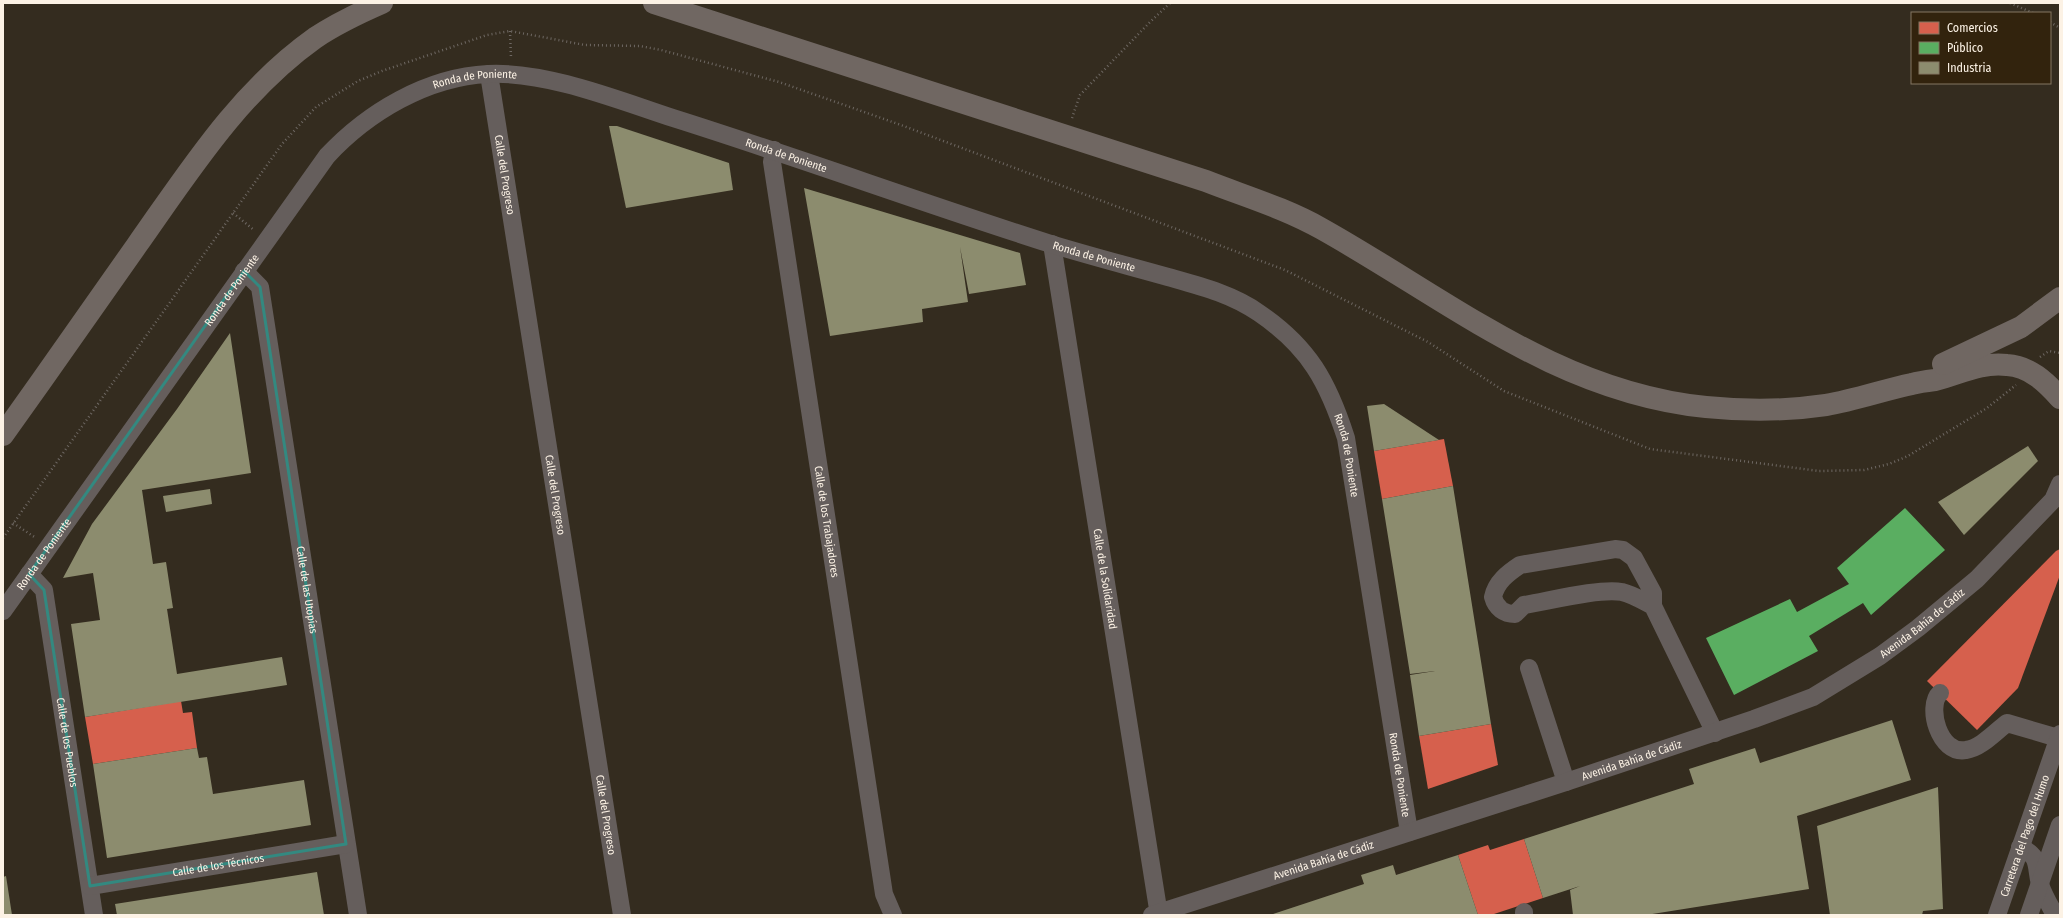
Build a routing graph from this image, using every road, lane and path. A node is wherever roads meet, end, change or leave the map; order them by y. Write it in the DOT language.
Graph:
graph roads {
  1 [pos="382,3"];
  2 [pos="654,3"];
  3 [pos="1170,3"];
  4 [pos="2010,3"];
  5 [pos="2031,12"];
  6 [pos="2051,23"];
  7 [pos="2060,28"];
  8 [pos="510,31"];
  9 [pos="489,74"];
  10 [pos="511,75"];
  11 [pos="1067,136"];
  12 [pos="774,150"];
  13 [pos="233,213"];
  14 [pos="267,239"];
  15 [pos="1052,244"];
  16 [pos="244,271"];
  17 [pos="2060,298"];
  18 [pos="2060,353"];
  19 [pos="2029,371"];
  20 [pos="1912,384"];
  21 [pos="2060,398"];
  22 [pos="3,435"];
  23 [pos="2058,493"];
  24 [pos="13,524"];
  25 [pos="3,538"];
  26 [pos="49,546"];
  27 [pos="29,574"];
  28 [pos="1653,606"];
  29 [pos="3,611"];
  30 [pos="1529,668"];
  31 [pos="1940,693"];
  32 [pos="1715,733"];
  33 [pos="2059,736"];
  34 [pos="1566,782"];
  35 [pos="2060,825"];
  36 [pos="1409,832"];
  37 [pos="346,844"];
  38 [pos="2020,847"];
  39 [pos="2040,883"];
  40 [pos="90,886"];
  41 [pos="884,894"];
  42 [pos="1156,914"];
  43 [pos="94,915"];
  44 [pos="358,915"];
  45 [pos="622,915"];
  46 [pos="881,915"];
  47 [pos="893,915"];
  48 [pos="1997,915"];
  49 [pos="2029,915"];
  50 [pos="2059,915"];
  1 -- 22 [label="main road"];
  2 -- 11 [label="main road"];
  3 -- 11 [label="path"];
  4 -- 5 [label="path"];
  6 -- 7 [label="path"];
  8 -- 10 [label="path"];
  8 -- 13 [label="path"];
  8 -- 19 [label="path"];
  9 -- 10 [label="street, Ronda de Poniente"];
  9 -- 14 [label="street, Ronda de Poniente"];
  9 -- 45 [label="street, Calle del Progreso"];
  10 -- 12 [label="street, Ronda de Poniente"];
  11 -- 20 [label="main road"];
  12 -- 15 [label="street, Ronda de Poniente"];
  12 -- 41 [label="street, Calle de los Trabajadores"];
  13 -- 14 [label="path"];
  13 -- 24 [label="path"];
  14 -- 16 [label="street, Ronda de Poniente"];
  15 -- 36 [label="street, Ronda de Poniente"];
  15 -- 42 [label="street, Calle de la Solidaridad"];
  16 -- 26 [label="street, Ronda de Poniente"];
  16 -- 37 [label="street, Calle de las Utopías"];
  17 -- 20 [label="main road"];
  18 -- 19 [label="path"];
  19 -- 20 [label="main road"];
  19 -- 21 [label="main road"];
  23 -- 32 [label="street, Avenida Bahía de Cádiz"];
  24 -- 25 [label="path"];
  24 -- 26 [label="path"];
  26 -- 27 [label="street, Ronda de Poniente"];
  27 -- 29 [label="street, Ronda de Poniente"];
  27 -- 40 [label="street, Calle de los Pueblos"];
  28 -- 28 [label="street"];
  28 -- 32 [label="street"];
  30 -- 34 [label="street"];
  31 -- 33 [label="street"];
  32 -- 34 [label="street, Avenida Bahía de Cádiz"];
  33 -- 38 [label="street, Carretera del Pago del Humo"];
  34 -- 36 [label="street, Avenida Bahía de Cádiz"];
  35 -- 39 [label="street"];
  36 -- 42 [label="street, Avenida Bahía de Cádiz"];
  37 -- 40 [label="street, Calle de los Técnicos"];
  37 -- 44 [label="street, Calle de las Utopías"];
  38 -- 39 [label="street"];
  38 -- 48 [label="street, Carretera del Pago del Humo"];
  39 -- 49 [label="street"];
  39 -- 50 [label="street"];
  40 -- 43 [label="street, Calle de los Pueblos"];
  41 -- 46 [label="street, Calle de los Trabajadores"];
  41 -- 47 [label="street, Calle de los Trabajadores"];
}
